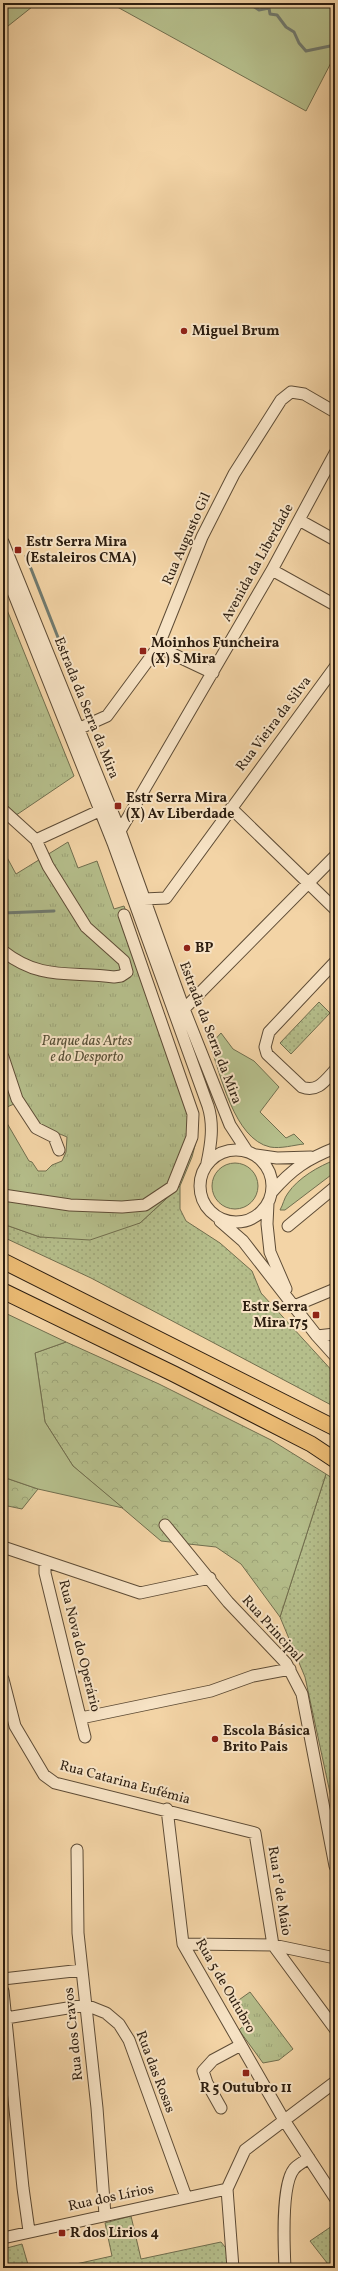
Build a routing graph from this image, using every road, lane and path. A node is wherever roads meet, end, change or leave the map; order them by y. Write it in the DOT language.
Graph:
graph roads {
  1 [pos="335,412"];
  2 [pos="335,453"];
  3 [pos="330,473"];
  4 [pos="299,520"];
  5 [pos="335,540"];
  6 [pos="3,542"];
  7 [pos="3,567"];
  8 [pos="272,570"];
  9 [pos="335,605"];
  10 [pos="158,647"];
  11 [pos="335,667"];
  12 [pos="213,673"];
  13 [pos="78,729"];
  14 [pos="231,808"];
  15 [pos="3,810"];
  16 [pos="99,811"];
  17 [pos="120,831"];
  18 [pos="36,840"];
  19 [pos="335,856"];
  20 [pos="308,884"];
  21 [pos="144,899"];
  22 [pos="335,909"];
  23 [pos="124,915"];
  24 [pos="3,952"];
  25 [pos="335,962"];
  26 [pos="184,1009"];
  27 [pos="3,1057"];
  28 [pos="335,1070"];
  29 [pos="335,1148"];
  30 [pos="59,1150"];
  31 [pos="252,1153"];
  32 [pos="311,1158"];
  33 [pos="207,1163"];
  34 [pos="335,1187"];
  35 [pos="272,1192"];
  36 [pos="3,1195"];
  37 [pos="268,1203"];
  38 [pos="213,1215"];
  39 [pos="288,1226"];
  40 [pos="3,1261"];
  41 [pos="335,1289"];
  42 [pos="3,1291"];
  43 [pos="294,1306"];
  44 [pos="335,1334"];
  45 [pos="317,1336"];
  46 [pos="335,1356"];
  47 [pos="335,1428"];
  48 [pos="335,1460"];
  49 [pos="165,1525"];
  50 [pos="3,1547"];
  51 [pos="46,1562"];
  52 [pos="210,1578"];
  53 [pos="290,1669"];
  54 [pos="3,1679"];
  55 [pos="81,1718"];
  56 [pos="86,1737"];
  57 [pos="167,1809"];
  58 [pos="256,1833"];
  59 [pos="77,1850"];
  60 [pos="335,1866"];
  61 [pos="183,1944"];
  62 [pos="273,1945"];
  63 [pos="335,1958"];
  64 [pos="82,1970"];
  65 [pos="3,1979"];
  66 [pos="3,1991"];
  67 [pos="86,2005"];
  68 [pos="6,2018"];
  69 [pos="335,2029"];
  70 [pos="241,2045"];
  71 [pos="335,2082"];
  72 [pos="221,2108"];
  73 [pos="284,2120"];
  74 [pos="309,2158"];
  75 [pos="227,2189"];
  76 [pos="186,2197"];
  77 [pos="335,2198"];
  78 [pos="106,2215"];
  79 [pos="29,2231"];
  80 [pos="3,2238"];
  81 [pos="233,2268"];
  82 [pos="285,2268"];
  1 -- 10 [label="street, Rua Augusto Gil"];
  2 -- 3 [label="street, Avenida da Liberdade"];
  3 -- 4 [label="street, Avenida da Liberdade"];
  4 -- 5 [label="street"];
  4 -- 8 [label="street, Avenida da Liberdade"];
  6 -- 13 [label="street, Estrada da Serra da Mira"];
  7 -- 16 [label="street, Estrada da Serra da Mira"];
  8 -- 9 [label="street"];
  8 -- 12 [label="street, Avenida da Liberdade"];
  10 -- 12 [label="street"];
  10 -- 13 [label="street, Rua Augusto Gil"];
  11 -- 14 [label="street, Rua Vieira da Silva"];
  12 -- 17 [label="street, Avenida da Liberdade"];
  13 -- 17 [label="street, Estrada da Serra da Mira"];
  14 -- 20 [label="street"];
  14 -- 21 [label="street, Rua Vieira da Silva"];
  15 -- 18 [label="street"];
  16 -- 18 [label="street"];
  16 -- 33 [label="street, Estrada da Serra da Mira"];
  17 -- 21 [label="street, Estrada da Serra da Mira"];
  18 -- 24 [label="street"];
  19 -- 20 [label="street"];
  20 -- 22 [label="street"];
  20 -- 26 [label="street"];
  21 -- 26 [label="street, Estrada da Serra da Mira"];
  23 -- 36 [label="street"];
  25 -- 28 [label="street"];
  26 -- 31 [label="street, Estrada da Serra da Mira"];
  27 -- 30 [label="street"];
  29 -- 32 [label="street"];
  31 -- 32 [label="street"];
  31 -- 33 [label="street"];
  31 -- 35 [label="street"];
  32 -- 35 [label="street"];
  33 -- 38 [label="street"];
  34 -- 39 [label="street"];
  35 -- 37 [label="street"];
  37 -- 38 [label="street"];
  37 -- 43 [label="street"];
  38 -- 43 [label="street"];
  40 -- 47 [label="highway"];
  41 -- 43 [label="street"];
  42 -- 48 [label="highway"];
  43 -- 45 [label="street"];
  44 -- 45 [label="street"];
  45 -- 46 [label="street"];
  49 -- 52 [label="street, Rua Principal"];
  50 -- 51 [label="street"];
  51 -- 52 [label="street"];
  51 -- 55 [label="street, Rua Nova do Operário"];
  52 -- 53 [label="street, Rua Principal"];
  53 -- 55 [label="street"];
  53 -- 60 [label="street, Rua Principal"];
  54 -- 57 [label="street, Rua Catarina Eufémia"];
  55 -- 56 [label="street, Rua Nova do Operário"];
  57 -- 58 [label="street, Rua Catarina Eufémia"];
  57 -- 61 [label="street, Rua 5 de Outubro"];
  58 -- 62 [label="street, Rua 1º de Maio"];
  59 -- 64 [label="street, Rua dos Cravos"];
  61 -- 62 [label="street"];
  61 -- 70 [label="street, Rua 5 de Outubro"];
  62 -- 63 [label="street"];
  62 -- 69 [label="street, Rua 1º de Maio"];
  64 -- 65 [label="street"];
  64 -- 67 [label="street, Rua dos Cravos"];
  66 -- 68 [label="street"];
  67 -- 68 [label="street"];
  67 -- 76 [label="street, Rua das Rosas"];
  67 -- 78 [label="street, Rua dos Cravos"];
  68 -- 79 [label="street"];
  70 -- 72 [label="street"];
  70 -- 73 [label="street, Rua 5 de Outubro"];
  71 -- 73 [label="street"];
  73 -- 74 [label="street, Rua 5 de Outubro"];
  73 -- 75 [label="street"];
  74 -- 77 [label="street, Rua 5 de Outubro"];
  74 -- 82 [label="street"];
  75 -- 76 [label="street, Rua dos Lírios"];
  75 -- 81 [label="street"];
  76 -- 78 [label="street, Rua dos Lírios"];
  78 -- 79 [label="street, Rua dos Lírios"];
  79 -- 80 [label="street, Rua dos Lírios"];
}
